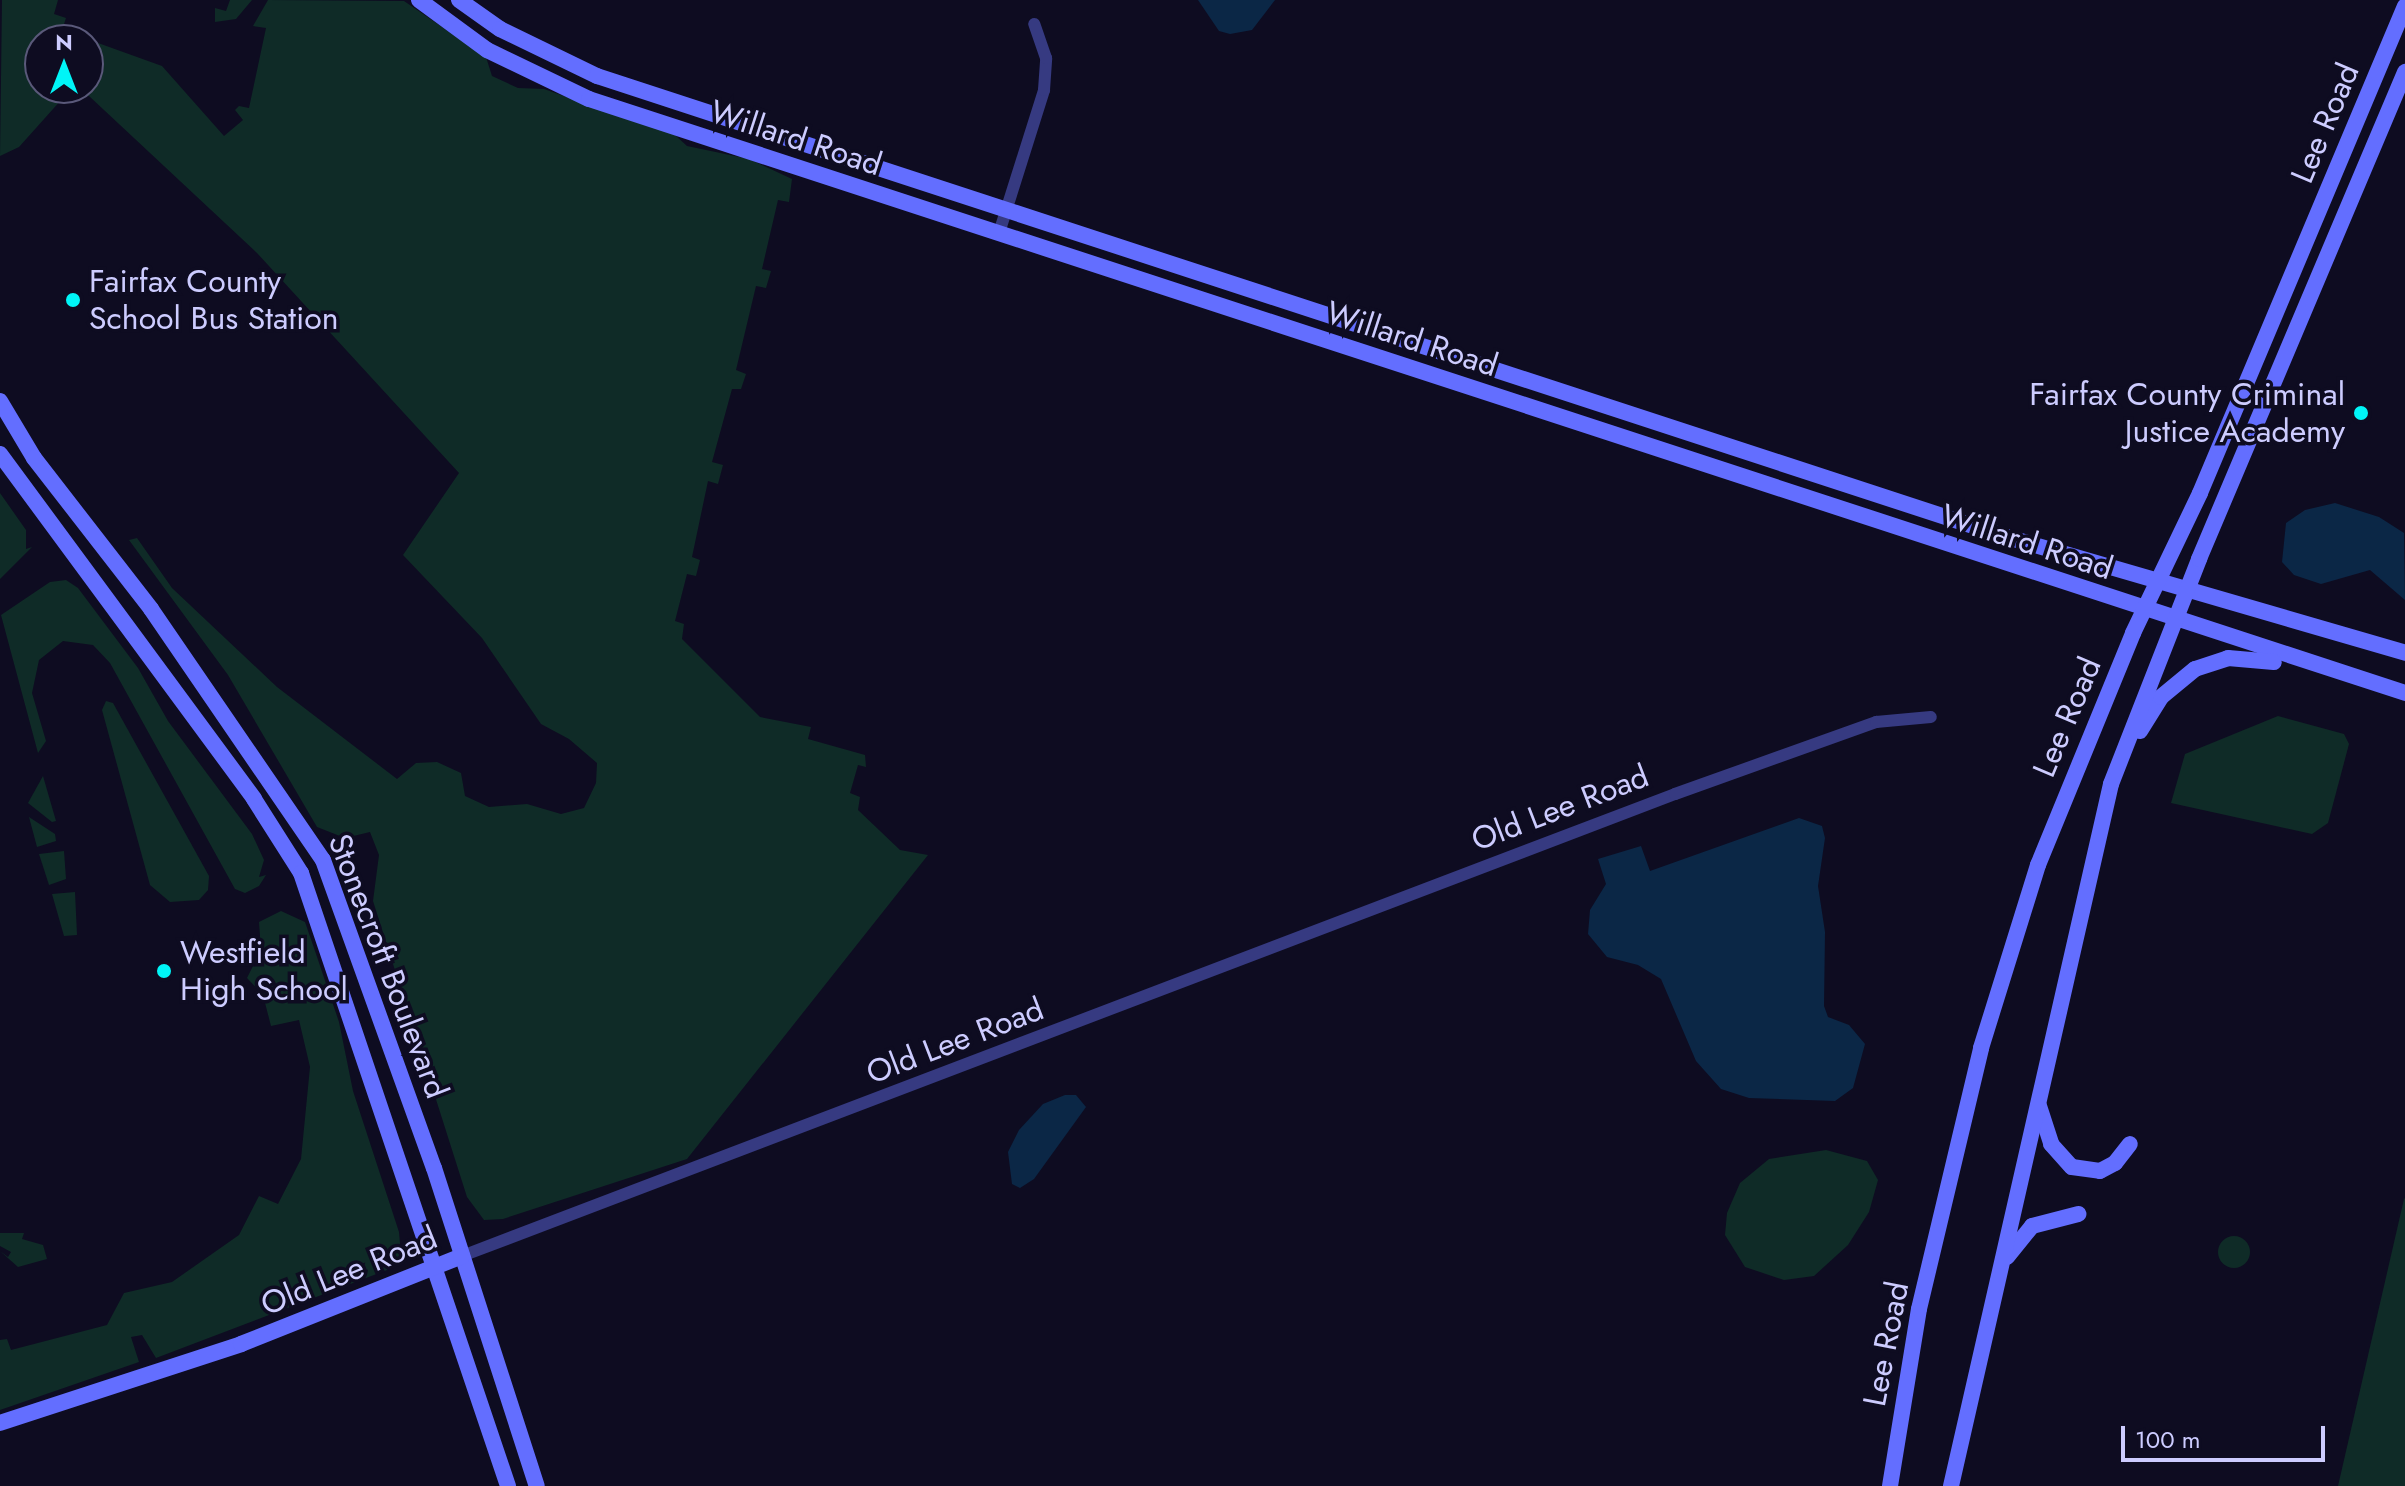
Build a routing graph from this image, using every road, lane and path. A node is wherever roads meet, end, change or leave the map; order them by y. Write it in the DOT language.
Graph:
graph roads {
  1 [pos="419,0"];
  2 [pos="459,0"];
  3 [pos="2405,6"];
  4 [pos="1034,24"];
  5 [pos="2405,72"];
  6 [pos="1007,208"];
  7 [pos="999,233"];
  8 [pos="0,401"];
  9 [pos="0,454"];
  10 [pos="2156,582"];
  11 [pos="2187,590"];
  12 [pos="2142,610"];
  13 [pos="2176,622"];
  14 [pos="2405,653"];
  15 [pos="2346,675"];
  16 [pos="2405,693"];
  17 [pos="1931,717"];
  18 [pos="2103,808"];
  19 [pos="2038,1097"];
  20 [pos="2130,1144"];
  21 [pos="2078,1214"];
  22 [pos="462,1256"];
  23 [pos="433,1269"];
  24 [pos="1998,1276"];
  25 [pos="0,1423"];
  26 [pos="508,1486"];
  27 [pos="537,1486"];
  28 [pos="1890,1486"];
  29 [pos="1951,1486"];
  1 -- 7 [label="main road, Willard Road"];
  2 -- 6 [label="main road, Willard Road"];
  3 -- 10 [label="main road, Lee Road"];
  4 -- 6 [label="street"];
  5 -- 11 [label="main road, Lee Road"];
  6 -- 7 [label="street"];
  6 -- 10 [label="main road, Willard Road"];
  7 -- 12 [label="main road, Willard Road"];
  8 -- 22 [label="main road, Stonecroft Boulevard"];
  9 -- 23 [label="main road, Stonecroft Boulevard"];
  10 -- 11 [label="main road, Willard Road"];
  10 -- 12 [label="main road, Lee Road"];
  11 -- 13 [label="main road, Lee Road"];
  11 -- 14 [label="main road, Willard Road"];
  12 -- 13 [label="main road, Willard Road"];
  12 -- 28 [label="main road, Lee Road"];
  13 -- 15 [label="main road, Willard Road"];
  13 -- 18 [label="main road, Lee Road"];
  15 -- 16 [label="main road, Willard Road"];
  15 -- 18 [label="main road"];
  17 -- 22 [label="street, Old Lee Road"];
  18 -- 19 [label="main road, Lee Road"];
  19 -- 20 [label="main road"];
  19 -- 24 [label="main road, Lee Road"];
  21 -- 24 [label="main road"];
  22 -- 23 [label="main road, Old Lee Road"];
  22 -- 27 [label="main road, Stonecroft Boulevard"];
  23 -- 25 [label="main road, Old Lee Road"];
  23 -- 26 [label="main road, Stonecroft Boulevard"];
  24 -- 29 [label="main road, Lee Road"];
}
